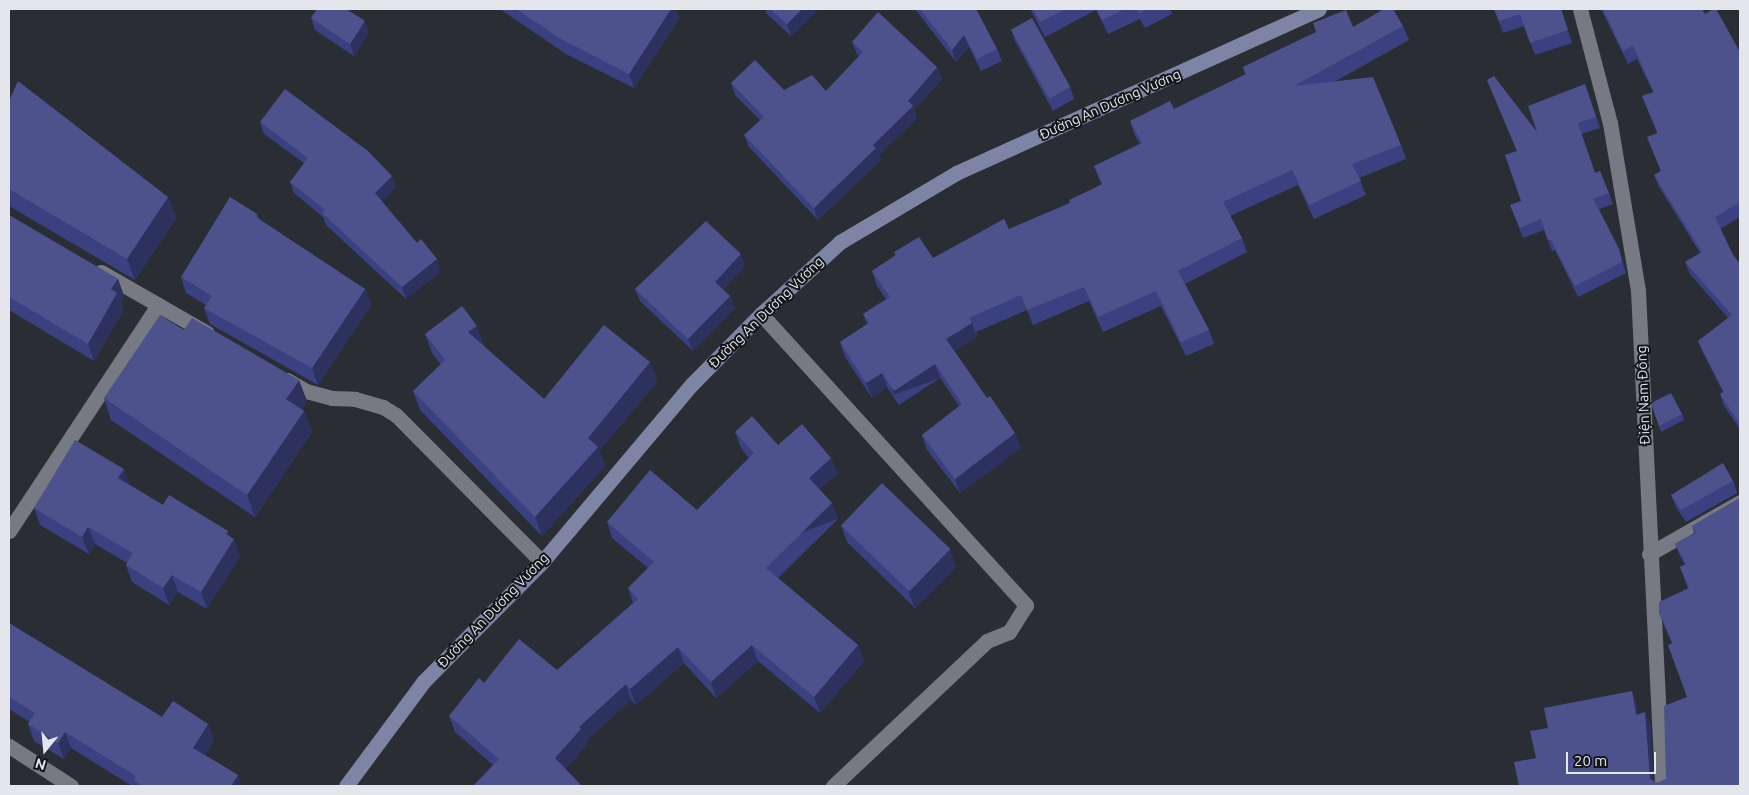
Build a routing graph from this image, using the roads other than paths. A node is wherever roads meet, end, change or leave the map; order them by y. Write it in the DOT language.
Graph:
graph roads {
  1 [pos="1319,9"];
  2 [pos="1580,9"];
  3 [pos="84,261"];
  4 [pos="158,305"];
  5 [pos="761,314"];
  6 [pos="224,343"];
  7 [pos="273,372"];
  8 [pos="1740,502"];
  9 [pos="9,531"];
  10 [pos="1649,554"];
  11 [pos="542,562"];
  12 [pos="9,746"];
  13 [pos="71,786"];
  14 [pos="346,786"];
  15 [pos="833,786"];
  16 [pos="1662,786"];
  1 -- 5 [label="main road, Đường An Dương Vương"];
  2 -- 10 [label="street, Điện Nam Đông"];
  3 -- 4 [label="street"];
  4 -- 6 [label="street"];
  4 -- 9 [label="street"];
  5 -- 11 [label="main road, Đường An Dương Vương"];
  5 -- 15 [label="street"];
  7 -- 11 [label="street"];
  8 -- 10 [label="street"];
  10 -- 16 [label="street, Điện Nam Đông"];
  11 -- 14 [label="main road, Đường An Dương Vương"];
  12 -- 13 [label="street"];
}
